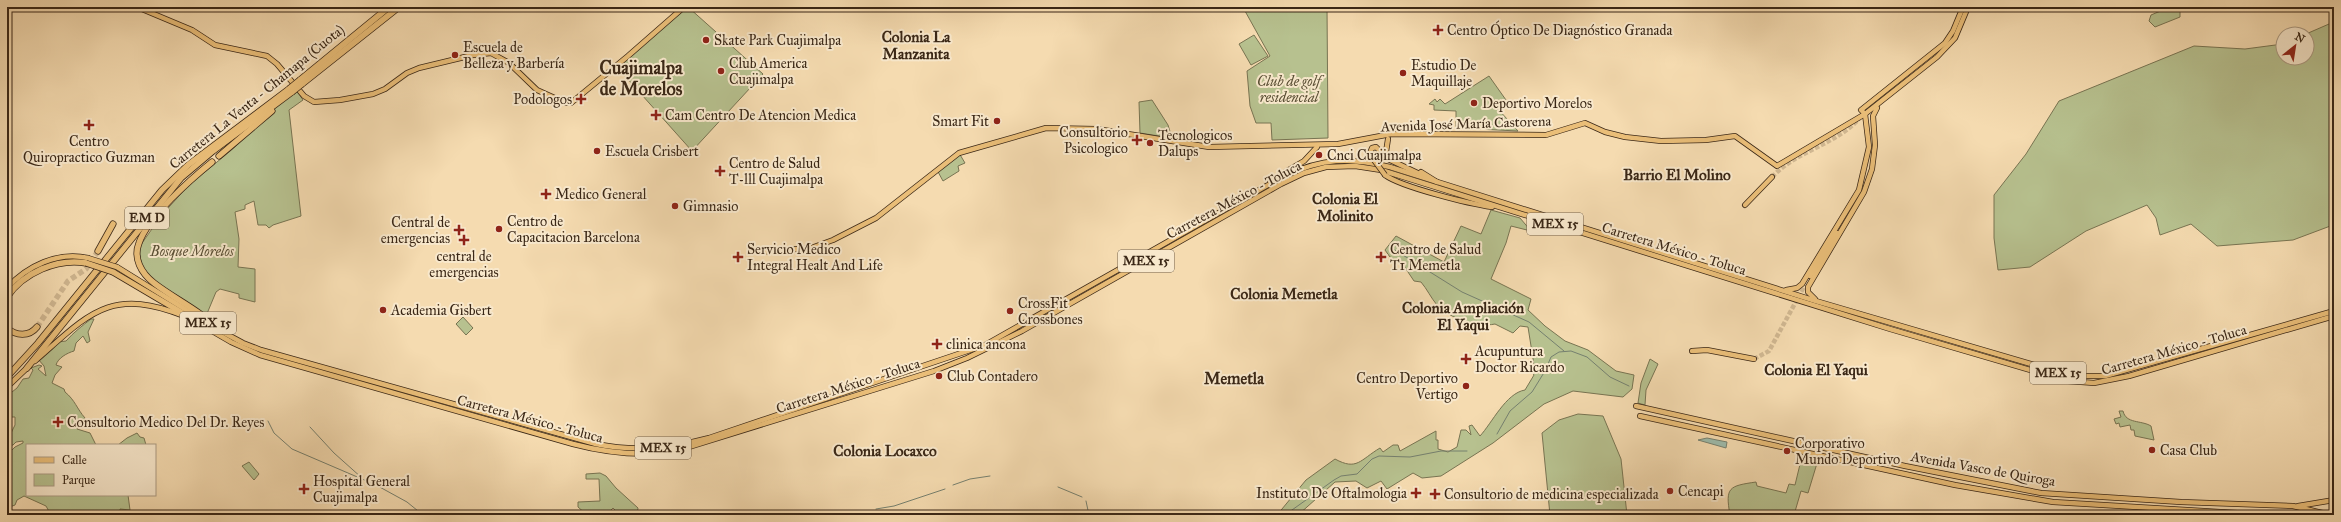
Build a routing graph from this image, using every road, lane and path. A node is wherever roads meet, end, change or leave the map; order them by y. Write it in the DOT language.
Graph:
graph roads {
  1 [pos="138,7"];
  2 [pos="389,7"];
  3 [pos="399,7"];
  4 [pos="684,7"];
  5 [pos="1963,7"];
  6 [pos="1968,7"];
  7 [pos="1901,78"];
  8 [pos="301,82"];
  9 [pos="1893,88"];
  10 [pos="290,91"];
  11 [pos="280,101"];
  12 [pos="1880,103"];
  13 [pos="1866,114"];
  14 [pos="1388,138"];
  15 [pos="1316,147"];
  16 [pos="219,156"];
  17 [pos="212,162"];
  18 [pos="1772,177"];
  19 [pos="1435,180"];
  20 [pos="1442,185"];
  21 [pos="1256,192"];
  22 [pos="1745,205"];
  23 [pos="1499,206"];
  24 [pos="113,224"];
  25 [pos="98,251"];
  26 [pos="758,252"];
  27 [pos="87,260"];
  28 [pos="115,270"];
  29 [pos="1805,285"];
  30 [pos="7,288"];
  31 [pos="1784,290"];
  32 [pos="7,297"];
  33 [pos="1816,300"];
  34 [pos="2334,311"];
  35 [pos="2334,316"];
  36 [pos="196,321"];
  37 [pos="37,327"];
  38 [pos="7,328"];
  39 [pos="220,331"];
  40 [pos="1692,351"];
  41 [pos="1754,359"];
  42 [pos="306,365"];
  43 [pos="27,368"];
  44 [pos="7,377"];
  45 [pos="7,387"];
  46 [pos="1636,406"];
  47 [pos="1640,416"];
  48 [pos="2334,500"];
  49 [pos="2293,506"];
  50 [pos="2271,515"];
  51 [pos="2331,515"];
  1 -- 4 [label="main road"];
  2 -- 8 [label="highway, Carretera La Venta - Chamapa (Cuota) / EM D"];
  3 -- 8 [label="highway, Carretera La Venta - Chamapa (Cuota) / EM D"];
  5 -- 7 [label="main road"];
  6 -- 12 [label="main road"];
  7 -- 9 [label="main road"];
  7 -- 13 [label="main road"];
  8 -- 10 [label="highway, Carretera La Venta - Chamapa (Cuota) / EM D, bridge"];
  10 -- 11 [label="highway, Carretera La Venta - Chamapa (Cuota) / EM D"];
  10 -- 44 [label="highway, Carretera La Venta - Chamapa (Cuota) / EM D"];
  11 -- 16 [label="highway"];
  11 -- 43 [label="highway, Carretera La Venta - Chamapa (Cuota) / EM D"];
  12 -- 13 [label="main road"];
  12 -- 29 [label="main road"];
  13 -- 26 [label="main road, Avenida José María Castorena"];
  13 -- 29 [label="main road"];
  14 -- 19 [label="main road"];
  15 -- 21 [label="main road"];
  17 -- 39 [label="highway"];
  18 -- 22 [label="main road"];
  19 -- 20 [label="main road"];
  19 -- 23 [label="main road, bridge"];
  20 -- 21 [label="main road, Carretera México - Toluca / MEX 15"];
  20 -- 31 [label="main road, Carretera México - Toluca / MEX 15"];
  21 -- 42 [label="main road, Carretera México - Toluca / MEX 15"];
  23 -- 35 [label="main road, Carretera México - Toluca / MEX 15"];
  23 -- 42 [label="main road, Carretera México - Toluca / MEX 15"];
  24 -- 25 [label="highway"];
  27 -- 28 [label="highway, bridge"];
  27 -- 30 [label="main road"];
  27 -- 32 [label="highway"];
  28 -- 36 [label="highway"];
  28 -- 39 [label="main road, Carretera México - Toluca / MEX 15"];
  29 -- 31 [label="main road"];
  29 -- 33 [label="main road"];
  31 -- 33 [label="main road, Carretera México - Toluca / MEX 15"];
  33 -- 34 [label="main road, Carretera México - Toluca / MEX 15"];
  36 -- 42 [label="main road, Carretera México - Toluca / MEX 15"];
  36 -- 43 [label="main road, Carretera México - Toluca / MEX 15"];
  37 -- 38 [label="highway"];
  39 -- 42 [label="main road, Carretera México - Toluca / MEX 15"];
  40 -- 41 [label="main road"];
  43 -- 45 [label="main road, Carretera México - Toluca / MEX 15"];
  46 -- 49 [label="main road, Avenida Vasco de Quiroga"];
  47 -- 50 [label="main road, Avenida Vasco de Quiroga"];
  48 -- 49 [label="main road"];
  49 -- 51 [label="main road, Avenida Vasco de Quiroga"];
}
